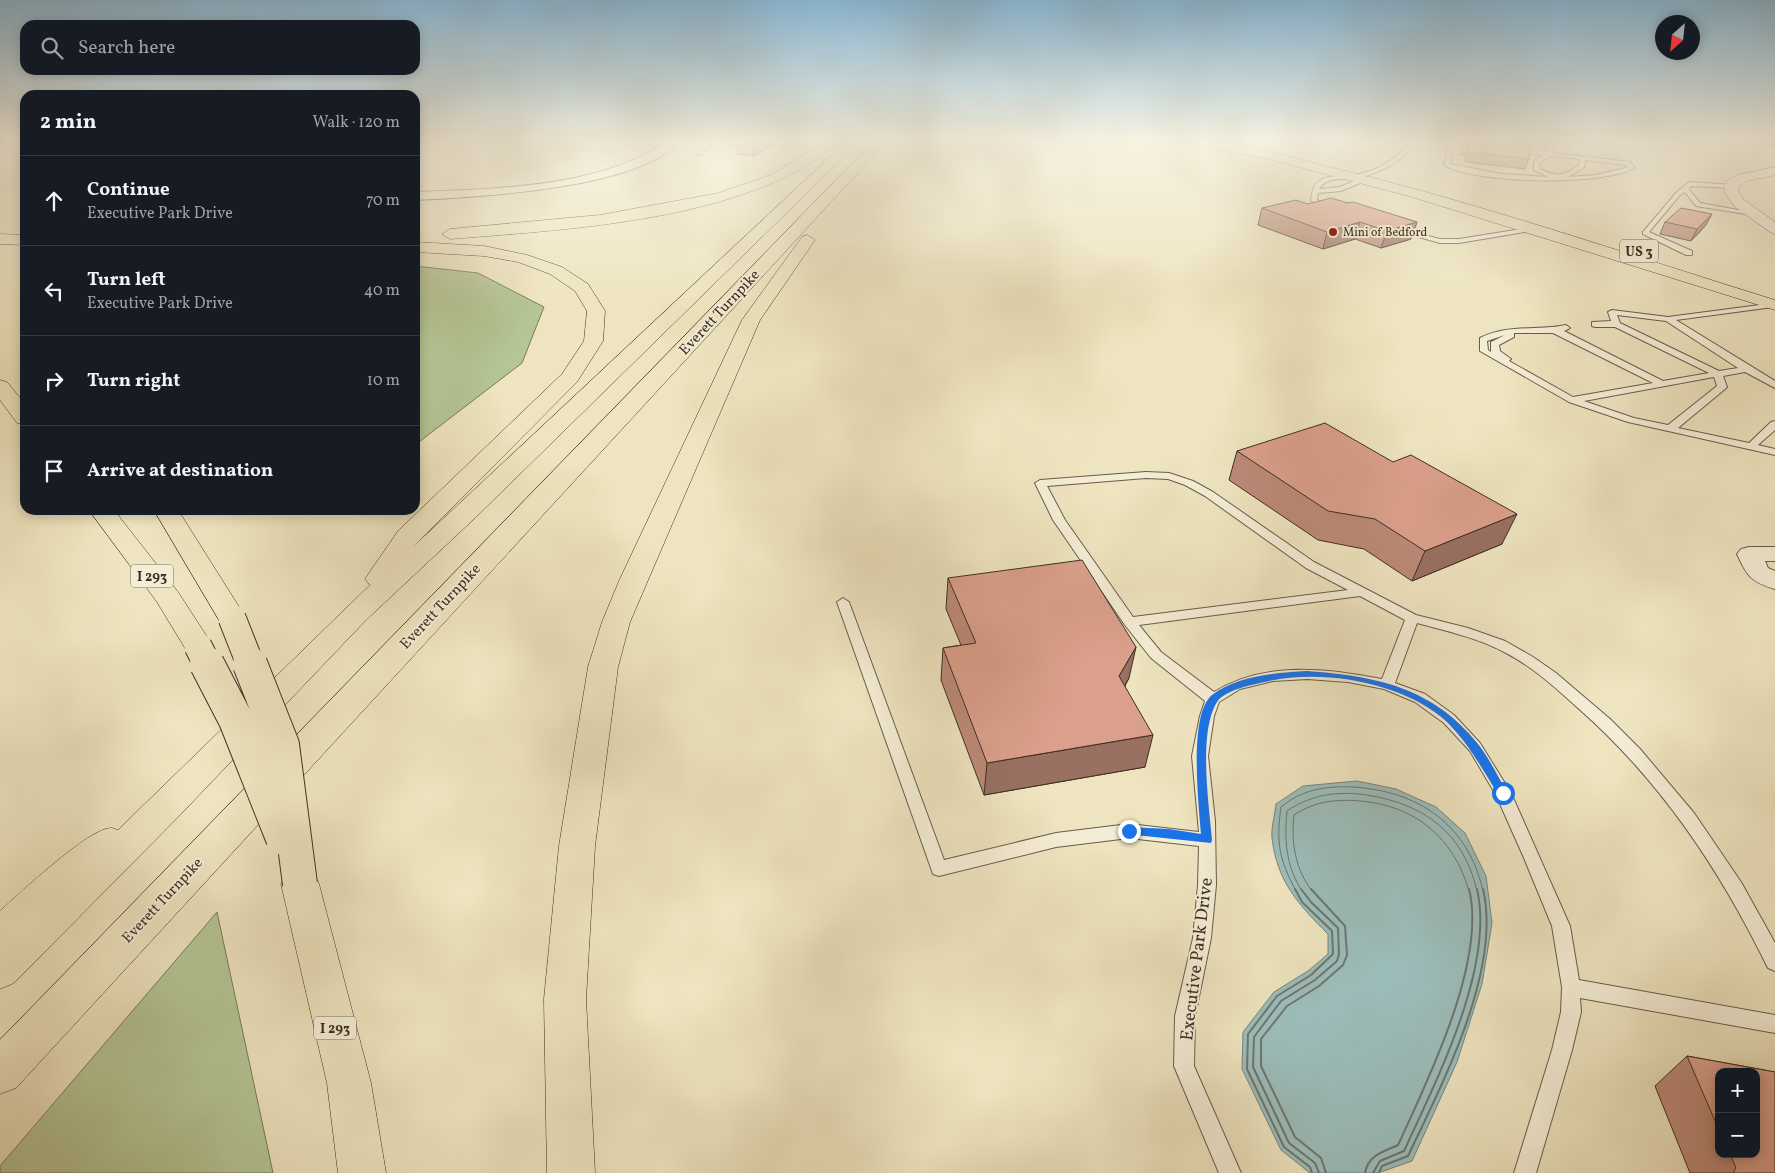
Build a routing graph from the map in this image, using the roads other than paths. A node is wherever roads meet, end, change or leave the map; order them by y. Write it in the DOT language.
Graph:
graph roads {
  1 [pos="721,196"];
  2 [pos="812,196"];
  3 [pos="821,196"];
  4 [pos="835,196"];
  5 [pos="1315,196"];
  6 [pos="1429,196"];
  7 [pos="1443,196"];
  8 [pos="1677,196"];
  9 [pos="1691,196"];
  10 [pos="1733,196"];
  11 [pos="1339,211"];
  12 [pos="1752,213"];
  13 [pos="1392,228"];
  14 [pos="1534,229"];
  15 [pos="1775,229"];
  16 [pos="420,235"];
  17 [pos="0,240"];
  18 [pos="20,240"];
  19 [pos="420,247"];
  20 [pos="1689,253"];
  21 [pos="1775,304"];
  22 [pos="1668,319"];
  23 [pos="1595,324"];
  24 [pos="1566,328"];
  25 [pos="1616,329"];
  26 [pos="1555,330"];
  27 [pos="1512,333"];
  28 [pos="1585,338"];
  29 [pos="1575,340"];
  30 [pos="1658,345"];
  31 [pos="1643,347"];
  32 [pos="1613,352"];
  33 [pos="1602,354"];
  34 [pos="1685,358"];
  35 [pos="1671,360"];
  36 [pos="1639,365"];
  37 [pos="1628,366"];
  38 [pos="1746,369"];
  39 [pos="1718,374"];
  40 [pos="1775,384"];
  41 [pos="1658,385"];
  42 [pos="0,386"];
  43 [pos="1572,400"];
  44 [pos="20,412"];
  45 [pos="1775,424"];
  46 [pos="1670,429"];
  47 [pos="1751,447"];
  48 [pos="1775,452"];
  49 [pos="105,515"];
  50 [pos="169,515"];
  51 [pos="1775,554"];
  52 [pos="1775,581"];
  53 [pos="1361,592"];
  54 [pos="844,602"];
  55 [pos="356,613"];
  56 [pos="1412,618"];
  57 [pos="1130,622"];
  58 [pos="1387,685"];
  59 [pos="1213,699"];
  60 [pos="170,803"];
  61 [pos="1207,840"];
  62 [pos="300,884"];
  63 [pos="0,936"];
  64 [pos="1775,962"];
  65 [pos="0,970"];
  66 [pos="1571,987"];
  67 [pos="1775,1024"];
  68 [pos="0,1072"];
  69 [pos="362,1173"];
  70 [pos="571,1173"];
  71 [pos="1230,1173"];
  72 [pos="1525,1173"];
  1 -- 16 [label="main road"];
  2 -- 55 [label="main road, Everett Turnpike"];
  3 -- 68 [label="main road, Everett Turnpike"];
  4 -- 70 [label="main road"];
  5 -- 11 [label="lane"];
  6 -- 14 [label="main road, US 3"];
  7 -- 21 [label="main road, US 3"];
  8 -- 20 [label="lane"];
  9 -- 12 [label="lane"];
  10 -- 12 [label="street"];
  12 -- 15 [label="street"];
  13 -- 14 [label="lane"];
  14 -- 21 [label="main road, US 3"];
  17 -- 18 [label="main road"];
  19 -- 55 [label="main road"];
  21 -- 22 [label="lane"];
  22 -- 25 [label="lane"];
  22 -- 38 [label="lane"];
  23 -- 25 [label="lane"];
  24 -- 26 [label="lane"];
  25 -- 30 [label="lane"];
  26 -- 27 [label="lane"];
  26 -- 29 [label="lane"];
  27 -- 41 [label="lane"];
  27 -- 43 [label="lane"];
  28 -- 29 [label="lane"];
  29 -- 33 [label="lane"];
  30 -- 31 [label="lane"];
  30 -- 34 [label="lane"];
  32 -- 33 [label="lane"];
  33 -- 37 [label="lane"];
  34 -- 35 [label="lane"];
  34 -- 39 [label="lane"];
  36 -- 37 [label="lane"];
  37 -- 41 [label="lane"];
  38 -- 39 [label="lane"];
  38 -- 40 [label="lane"];
  39 -- 41 [label="lane"];
  39 -- 46 [label="lane"];
  41 -- 43 [label="lane"];
  42 -- 44 [label="main road"];
  43 -- 46 [label="lane"];
  45 -- 47 [label="lane"];
  46 -- 47 [label="lane"];
  47 -- 48 [label="lane"];
  49 -- 62 [label="main road, I 293, bridge"];
  50 -- 62 [label="main road, bridge"];
  51 -- 52 [label="street"];
  53 -- 56 [label="lane"];
  53 -- 57 [label="lane"];
  53 -- 57 [label="lane"];
  54 -- 61 [label="lane"];
  55 -- 60 [label="main road, Everett Turnpike"];
  56 -- 58 [label="lane"];
  56 -- 64 [label="lane"];
  57 -- 59 [label="lane"];
  58 -- 59 [label="lane"];
  58 -- 66 [label="lane"];
  59 -- 61 [label="lane, Executive Park Drive"];
  60 -- 63 [label="main road"];
  60 -- 65 [label="main road, Everett Turnpike"];
  61 -- 71 [label="lane, Executive Park Drive"];
  62 -- 69 [label="main road, I 293"];
  66 -- 67 [label="lane"];
  66 -- 72 [label="lane"];
}
